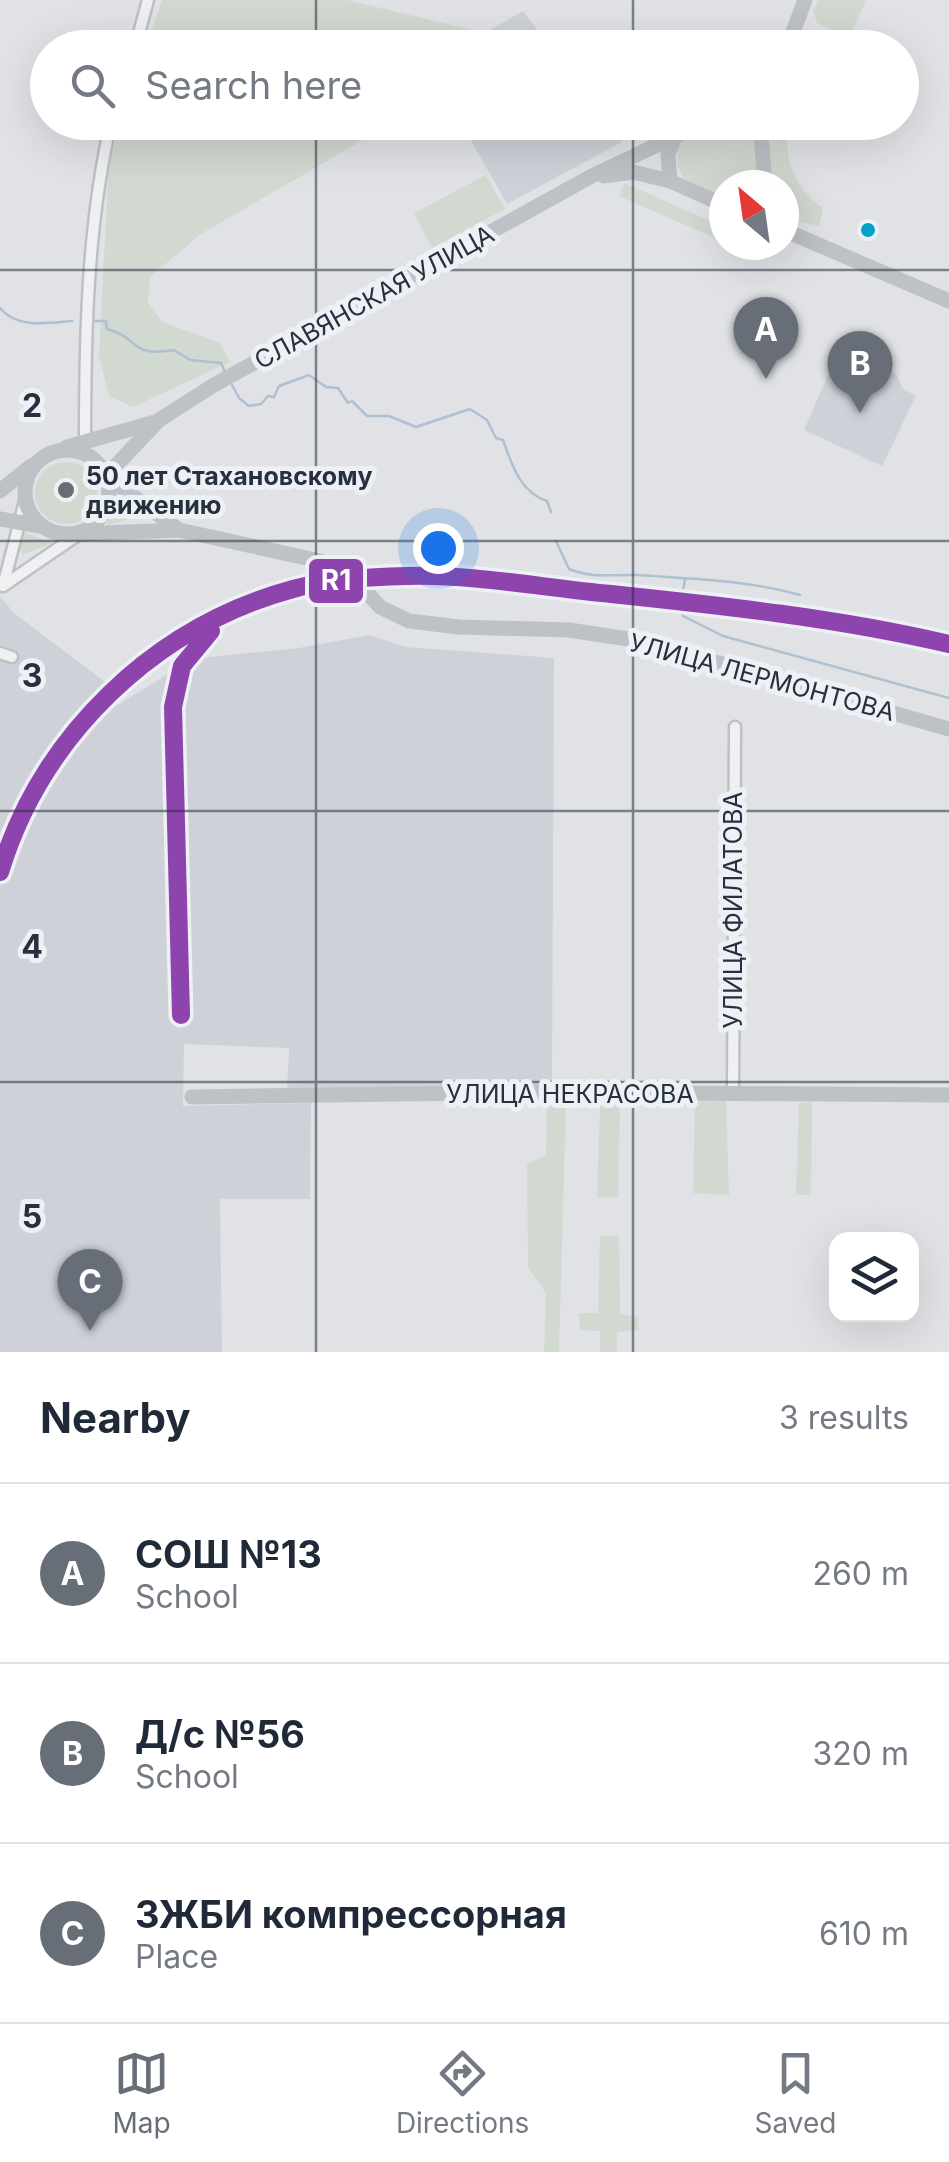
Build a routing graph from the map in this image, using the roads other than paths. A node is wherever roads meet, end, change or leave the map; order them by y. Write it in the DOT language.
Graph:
graph roads {
  1 [pos="148,0"];
  2 [pos="805,0"];
  3 [pos="140,30"];
  4 [pos="794,30"];
  5 [pos="107,140"];
  6 [pos="674,140"];
  7 [pos="761,140"];
  8 [pos="764,170"];
  9 [pos="590,178"];
  10 [pos="670,181"];
  11 [pos="709,198"];
  12 [pos="799,233"];
  13 [pos="949,301"];
  14 [pos="159,420"];
  15 [pos="85,441"];
  16 [pos="54,452"];
  17 [pos="38,460"];
  18 [pos="106,476"];
  19 [pos="0,491"];
  20 [pos="25,501"];
  21 [pos="0,519"];
  22 [pos="21,522"];
  23 [pos="42,526"];
  24 [pos="178,530"];
  25 [pos="79,534"];
  26 [pos="734,726"];
  27 [pos="949,729"];
  28 [pos="733,1093"];
  29 [pos="949,1095"];
  30 [pos="192,1097"];
  1 -- 3 [label="street"];
  2 -- 4 [label="main road"];
  5 -- 15 [label="street"];
  6 -- 9 [label="main road, СЛАВЯНСКАЯ УЛИЦА"];
  6 -- 10 [label="main road"];
  7 -- 8 [label="main road"];
  9 -- 10 [label="main road"];
  9 -- 14 [label="main road, СЛАВЯНСКАЯ УЛИЦА"];
  10 -- 11 [label="main road"];
  12 -- 13 [label="main road"];
  14 -- 15 [label="main road, СЛАВЯНСКАЯ УЛИЦА"];
  14 -- 18 [label="main road, СЛАВЯНСКАЯ УЛИЦА"];
  15 -- 16 [label="main road, СЛАВЯНСКАЯ УЛИЦА"];
  16 -- 17 [label="main road"];
  16 -- 18 [label="main road"];
  17 -- 19 [label="main road"];
  17 -- 20 [label="main road"];
  18 -- 24 [label="main road"];
  18 -- 25 [label="main road"];
  20 -- 22 [label="street"];
  20 -- 23 [label="main road"];
  21 -- 22 [label="main road"];
  22 -- 23 [label="main road"];
  22 -- 25 [label="street"];
  23 -- 25 [label="main road"];
  24 -- 25 [label="main road"];
  24 -- 27 [label="main road, УЛИЦА ЛЕРМОНТОВА"];
  26 -- 28 [label="street, УЛИЦА ФИЛАТОВА"];
  28 -- 29 [label="main road, УЛИЦА НЕКРАСОВА"];
  28 -- 30 [label="main road, УЛИЦА НЕКРАСОВА"];
}
